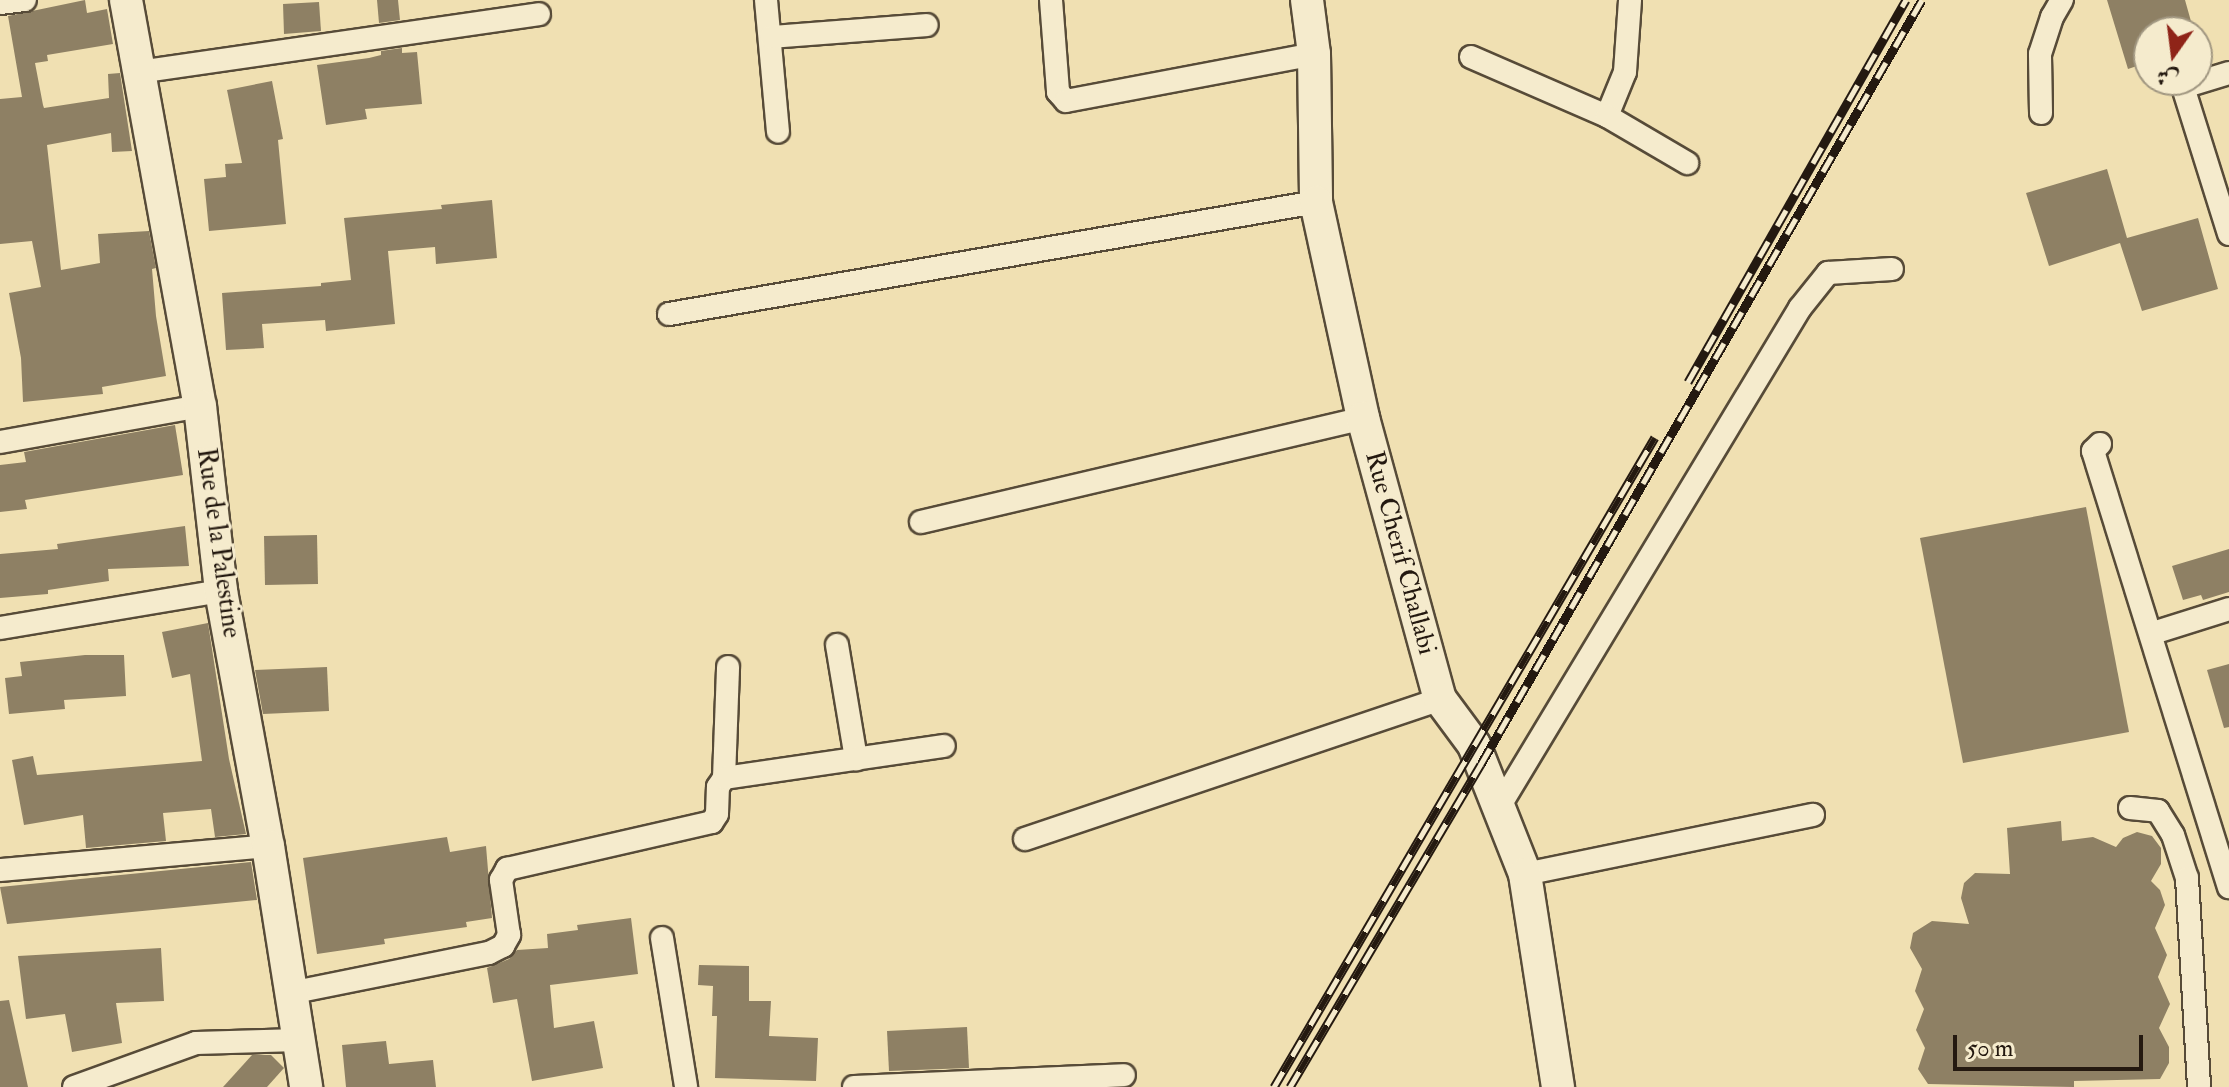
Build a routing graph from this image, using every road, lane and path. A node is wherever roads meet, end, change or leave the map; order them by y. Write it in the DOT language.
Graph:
graph roads {
  1 [pos="25,0"];
  2 [pos="126,0"];
  3 [pos="766,0"];
  4 [pos="1051,0"];
  5 [pos="1307,0"];
  6 [pos="1630,0"];
  7 [pos="2062,0"];
  8 [pos="0,3"];
  9 [pos="539,14"];
  10 [pos="927,25"];
  11 [pos="771,37"];
  12 [pos="1314,54"];
  13 [pos="1471,57"];
  14 [pos="138,72"];
  15 [pos="2229,73"];
  16 [pos="2041,113"];
  17 [pos="1607,116"];
  18 [pos="778,131"];
  19 [pos="1687,163"];
  20 [pos="1316,202"];
  21 [pos="2229,234"];
  22 [pos="1892,269"];
  23 [pos="669,314"];
  24 [pos="200,406"];
  25 [pos="1363,418"];
  26 [pos="0,442"];
  27 [pos="2100,444"];
  28 [pos="921,522"];
  29 [pos="221,591"];
  30 [pos="2229,609"];
  31 [pos="0,628"];
  32 [pos="2153,633"];
  33 [pos="837,645"];
  34 [pos="728,667"];
  35 [pos="1440,699"];
  36 [pos="944,746"];
  37 [pos="856,759"];
  38 [pos="724,778"];
  39 [pos="1499,807"];
  40 [pos="2130,808"];
  41 [pos="1813,815"];
  42 [pos="1025,839"];
  43 [pos="268,846"];
  44 [pos="0,870"];
  45 [pos="1525,874"];
  46 [pos="2229,887"];
  47 [pos="662,938"];
  48 [pos="290,993"];
  49 [pos="298,1040"];
  50 [pos="1124,1075"];
  51 [pos="74,1087"];
  52 [pos="306,1087"];
  53 [pos="686,1087"];
  54 [pos="854,1087"];
  55 [pos="1558,1087"];
  56 [pos="2199,1087"];
  1 -- 8 [label="street"];
  2 -- 14 [label="street, Rue de la Palestine"];
  3 -- 11 [label="street"];
  4 -- 12 [label="street"];
  5 -- 12 [label="street, Rue Cherif Challabi"];
  6 -- 17 [label="street"];
  7 -- 16 [label="street"];
  9 -- 14 [label="street"];
  10 -- 11 [label="street"];
  11 -- 18 [label="street"];
  12 -- 20 [label="street, Rue Cherif Challabi"];
  13 -- 17 [label="street"];
  14 -- 24 [label="street, Rue de la Palestine"];
  15 -- 21 [label="street"];
  17 -- 19 [label="street"];
  20 -- 23 [label="street"];
  20 -- 25 [label="street, Rue Cherif Challabi"];
  22 -- 39 [label="street"];
  24 -- 26 [label="street"];
  24 -- 29 [label="street, Rue de la Palestine"];
  25 -- 28 [label="street"];
  25 -- 35 [label="street, Rue Cherif Challabi"];
  27 -- 32 [label="street"];
  29 -- 31 [label="street"];
  29 -- 43 [label="street, Rue de la Palestine"];
  30 -- 32 [label="street"];
  32 -- 46 [label="street"];
  33 -- 37 [label="street"];
  34 -- 38 [label="street"];
  35 -- 39 [label="street, Rue Cherif Challabi"];
  35 -- 42 [label="street"];
  36 -- 37 [label="street"];
  37 -- 38 [label="street"];
  38 -- 48 [label="street"];
  39 -- 45 [label="street, Rue Cherif Challabi"];
  40 -- 56 [label="street"];
  41 -- 45 [label="street"];
  43 -- 44 [label="street"];
  43 -- 48 [label="street, Rue de la Palestine"];
  45 -- 55 [label="street, Rue Cherif Challabi"];
  47 -- 53 [label="street"];
  48 -- 49 [label="street, Rue de la Palestine"];
  49 -- 51 [label="street"];
  49 -- 52 [label="street, Rue de la Palestine"];
  50 -- 54 [label="street"];
}
